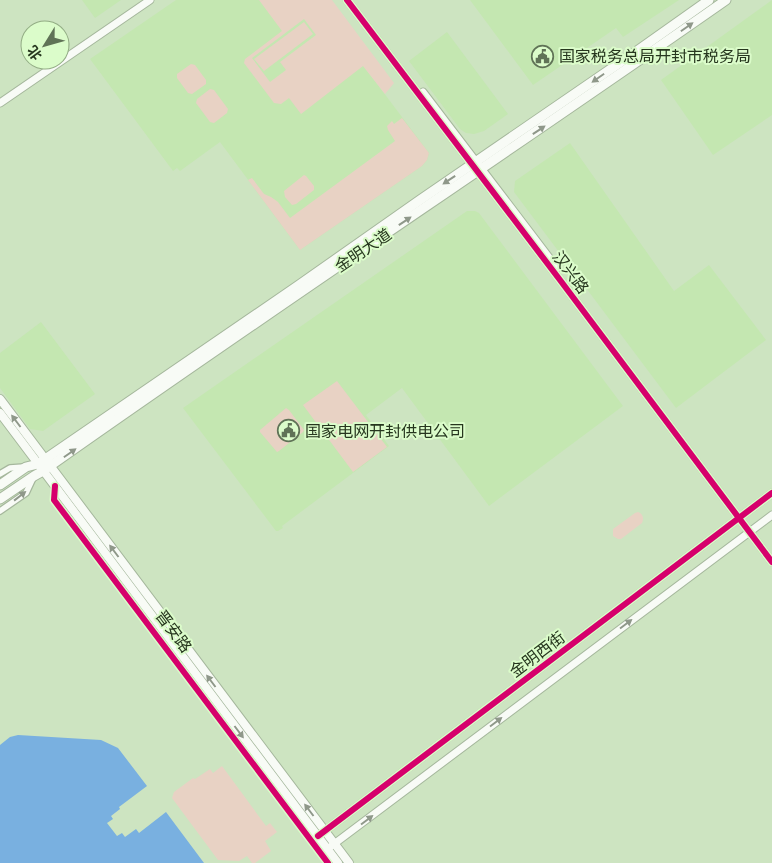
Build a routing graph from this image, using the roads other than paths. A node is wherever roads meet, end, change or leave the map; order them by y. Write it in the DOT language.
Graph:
graph roads {
  1 [pos="150,0"];
  2 [pos="347,0"];
  3 [pos="353,0"];
  4 [pos="709,0"];
  5 [pos="726,0"];
  6 [pos="0,103"];
  7 [pos="477,167"];
  8 [pos="0,399"];
  9 [pos="0,414"];
  10 [pos="44,465"];
  11 [pos="26,467"];
  12 [pos="0,474"];
  13 [pos="34,476"];
  14 [pos="0,486"];
  15 [pos="55,486"];
  16 [pos="772,494"];
  17 [pos="0,499"];
  18 [pos="0,511"];
  19 [pos="772,515"];
  20 [pos="741,517"];
  21 [pos="751,530"];
  22 [pos="772,554"];
  23 [pos="772,562"];
  24 [pos="325,831"];
  25 [pos="318,836"];
  26 [pos="335,844"];
  27 [pos="328,849"];
  28 [pos="328,863"];
  29 [pos="338,863"];
  30 [pos="349,863"];
  1 -- 6 [label="street"];
  2 -- 7 [label="street, 汉兴路"];
  3 -- 7 [label="street, 汉兴路"];
  4 -- 7 [label="main road, 金明大道, one-way"];
  7 -- 5 [label="main road, 金明大道, one-way"];
  7 -- 10 [label="main road, 金明大道"];
  7 -- 20 [label="street, 汉兴路"];
  10 -- 8 [label="main road, 晋安路, one-way"];
  9 -- 10 [label="main road, 晋安路"];
  10 -- 11 [label="main road, 金明大道"];
  10 -- 13 [label="main road, 金明大道"];
  10 -- 15 [label="main road, 晋安路"];
  24 -- 10 [label="main road, 晋安路, one-way"];
  11 -- 12 [label="street"];
  11 -- 14 [label="main road, 金明大道"];
  13 -- 17 [label="main road, 金明大道"];
  18 -- 13 [label="street, one-way"];
  15 -- 25 [label="main road, 晋安路, one-way"];
  15 -- 28 [label="street"];
  16 -- 20 [label="street, 金明西街"];
  19 -- 21 [label="street, 金明西街"];
  20 -- 21 [label="street, 汉兴路"];
  20 -- 24 [label="street, 金明西街"];
  21 -- 22 [label="street, 汉兴路"];
  21 -- 23 [label="street, 汉兴路"];
  26 -- 21 [label="street, 金明西街, one-way"];
  24 -- 25 [label="street, 金明西街"];
  24 -- 26 [label="main road, 晋安路"];
  25 -- 27 [label="main road, 晋安路"];
  26 -- 27 [label="street, 金明西街"];
  26 -- 30 [label="main road, 晋安路"];
  27 -- 29 [label="main road, 晋安路"];
}
